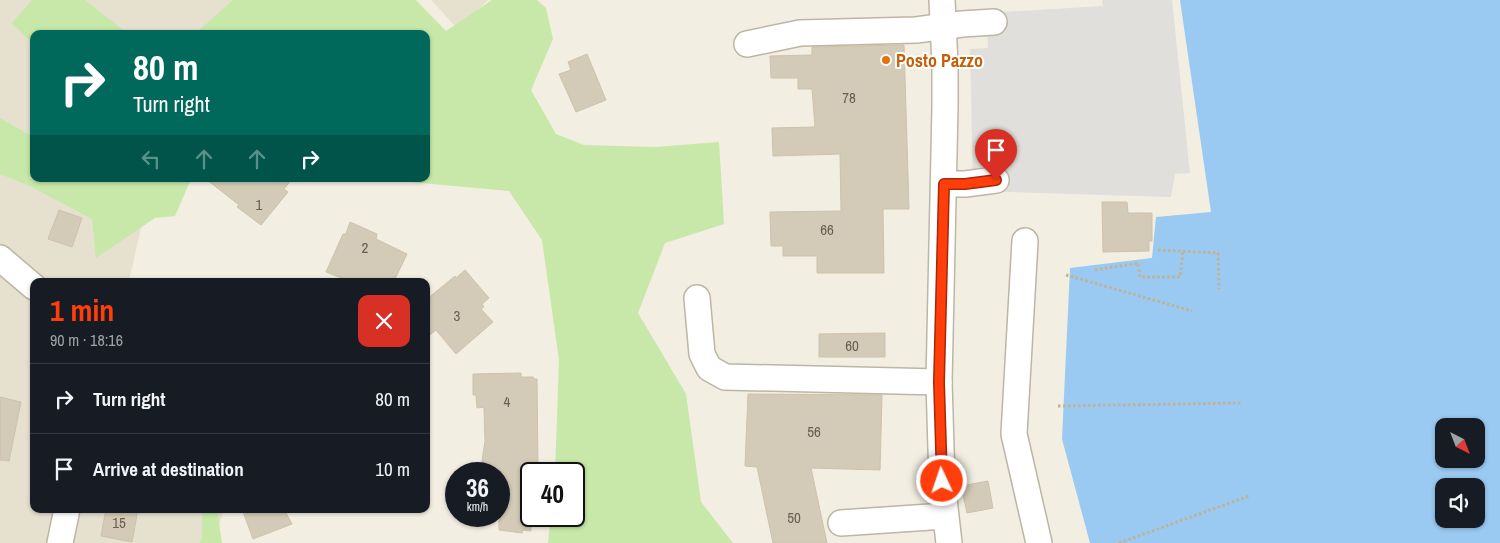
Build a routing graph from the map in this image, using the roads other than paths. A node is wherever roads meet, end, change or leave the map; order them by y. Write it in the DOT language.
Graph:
graph roads {
  1 [pos="942,0"];
  2 [pos="994,22"];
  3 [pos="944,27"];
  4 [pos="746,44"];
  5 [pos="996,180"];
  6 [pos="944,184"];
  7 [pos="1025,241"];
  8 [pos="0,258"];
  9 [pos="30,284"];
  10 [pos="697,298"];
  11 [pos="939,382"];
  12 [pos="67,513"];
  13 [pos="945,516"];
  14 [pos="841,523"];
  15 [pos="60,543"];
  16 [pos="949,543"];
  17 [pos="1039,543"];
  1 -- 3 [label="street"];
  2 -- 3 [label="street"];
  3 -- 4 [label="street"];
  3 -- 6 [label="street"];
  5 -- 6 [label="street"];
  6 -- 11 [label="street"];
  7 -- 17 [label="street"];
  8 -- 9 [label="street"];
  10 -- 11 [label="street"];
  11 -- 13 [label="street"];
  12 -- 15 [label="street"];
  13 -- 14 [label="street"];
  13 -- 16 [label="street"];
}
